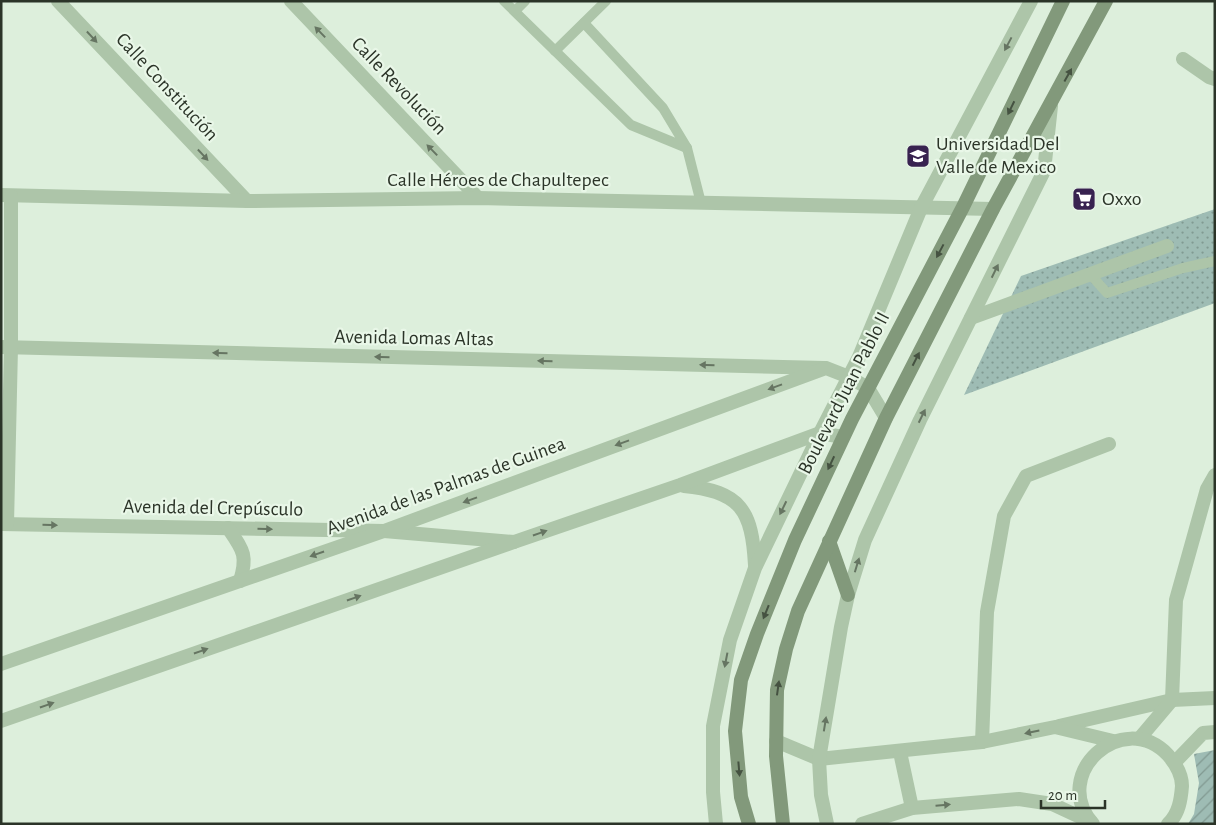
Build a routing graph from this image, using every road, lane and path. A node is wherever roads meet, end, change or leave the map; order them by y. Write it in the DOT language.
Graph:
graph roads {
  1 [pos="58,1"];
  2 [pos="291,1"];
  3 [pos="504,1"];
  4 [pos="525,1"];
  5 [pos="606,1"];
  6 [pos="1031,1"];
  7 [pos="1063,1"];
  8 [pos="1106,1"];
  9 [pos="514,11"];
  10 [pos="584,23"];
  11 [pos="555,51"];
  12 [pos="1183,59"];
  13 [pos="1215,79"];
  14 [pos="1051,106"];
  15 [pos="687,148"];
  16 [pos="1,185"];
  17 [pos="6,196"];
  18 [pos="478,198"];
  19 [pos="247,201"];
  20 [pos="701,202"];
  21 [pos="922,208"];
  22 [pos="963,208"];
  23 [pos="994,209"];
  24 [pos="1167,246"];
  25 [pos="1215,261"];
  26 [pos="1090,274"];
  27 [pos="971,318"];
  28 [pos="6,347"];
  29 [pos="826,368"];
  30 [pos="849,377"];
  31 [pos="868,388"];
  32 [pos="886,418"];
  33 [pos="820,433"];
  34 [pos="843,437"];
  35 [pos="1109,444"];
  36 [pos="1215,475"];
  37 [pos="680,485"];
  38 [pos="4,524"];
  39 [pos="228,528"];
  40 [pos="384,531"];
  41 [pos="829,541"];
  42 [pos="514,542"];
  43 [pos="755,568"];
  44 [pos="240,581"];
  45 [pos="848,595"];
  46 [pos="1,664"];
  47 [pos="1215,698"];
  48 [pos="1172,700"];
  49 [pos="1,721"];
  50 [pos="1055,727"];
  51 [pos="1215,732"];
  52 [pos="1139,739"];
  53 [pos="776,741"];
  54 [pos="1113,741"];
  55 [pos="982,742"];
  56 [pos="900,752"];
  57 [pos="819,759"];
  58 [pos="1175,762"];
  59 [pos="912,808"];
  60 [pos="1092,823"];
  61 [pos="716,824"];
  62 [pos="749,824"];
  63 [pos="783,824"];
  64 [pos="826,824"];
  65 [pos="862,824"];
  66 [pos="1168,824"];
  1 -- 19 [label="street, Calle Constitución, one-way"];
  18 -- 2 [label="street, Calle Revolución, one-way"];
  3 -- 9 [label="lane"];
  4 -- 9 [label="lane"];
  5 -- 10 [label="lane"];
  6 -- 21 [label="street, Boulevard Juan Pablo II, one-way"];
  7 -- 22 [label="main road, Boulevard Juan Pablo II, one-way"];
  14 -- 8 [label="main road, one-way"];
  9 -- 11 [label="lane"];
  10 -- 11 [label="lane"];
  10 -- 15 [label="lane"];
  11 -- 15 [label="lane"];
  12 -- 13 [label="street"];
  14 -- 23 [label="main road"];
  27 -- 14 [label="street, one-way"];
  15 -- 20 [label="lane"];
  16 -- 17 [label="street"];
  17 -- 19 [label="street, Calle Héroes de Chapultepec"];
  17 -- 28 [label="street"];
  18 -- 19 [label="street, Calle Héroes de Chapultepec"];
  18 -- 20 [label="street, Calle Héroes de Chapultepec"];
  20 -- 21 [label="street, Calle Héroes de Chapultepec"];
  21 -- 22 [label="street, Calle Héroes de Chapultepec"];
  21 -- 30 [label="street, Boulevard Juan Pablo II"];
  22 -- 23 [label="street, Calle Héroes de Chapultepec"];
  22 -- 31 [label="main road, Boulevard Juan Pablo II, one-way"];
  32 -- 23 [label="main road, one-way"];
  24 -- 26 [label="street"];
  25 -- 26 [label="lane"];
  26 -- 27 [label="street"];
  45 -- 27 [label="street, one-way"];
  29 -- 28 [label="street, Avenida Lomas Altas, one-way"];
  28 -- 38 [label="street"];
  29 -- 30 [label="street"];
  29 -- 40 [label="street, Avenida de las Palmas de Guinea, one-way"];
  30 -- 31 [label="street"];
  30 -- 33 [label="street, Boulevard Juan Pablo II"];
  31 -- 32 [label="street"];
  31 -- 34 [label="main road, Boulevard Juan Pablo II"];
  32 -- 41 [label="main road"];
  33 -- 34 [label="street"];
  33 -- 37 [label="street"];
  33 -- 43 [label="street, Boulevard Juan Pablo II, one-way"];
  34 -- 62 [label="main road, Boulevard Juan Pablo II, one-way"];
  35 -- 55 [label="street"];
  36 -- 48 [label="street"];
  42 -- 37 [label="street, one-way"];
  37 -- 43 [label="street"];
  38 -- 39 [label="street, Avenida del Crepúsculo, one-way"];
  39 -- 40 [label="street, Avenida del Crepúsculo, one-way"];
  39 -- 44 [label="street"];
  40 -- 42 [label="street, Avenida del Crepúsculo"];
  40 -- 44 [label="street, Avenida de las Palmas de Guinea, one-way"];
  41 -- 45 [label="main road"];
  53 -- 41 [label="main road, one-way"];
  49 -- 42 [label="street, one-way"];
  43 -- 61 [label="street, Boulevard Juan Pablo II, one-way"];
  44 -- 46 [label="street, Avenida de las Palmas de Guinea"];
  57 -- 45 [label="street, one-way"];
  47 -- 48 [label="street"];
  48 -- 50 [label="street"];
  48 -- 52 [label="street"];
  50 -- 54 [label="street"];
  50 -- 55 [label="street, one-way"];
  51 -- 58 [label="street"];
  52 -- 54 [label="street"];
  52 -- 58 [label="street"];
  53 -- 57 [label="street"];
  53 -- 63 [label="main road"];
  54 -- 60 [label="street"];
  55 -- 56 [label="street"];
  56 -- 57 [label="street"];
  56 -- 59 [label="street"];
  57 -- 64 [label="street"];
  58 -- 66 [label="street"];
  59 -- 60 [label="street, one-way"];
  59 -- 65 [label="street"];
}
